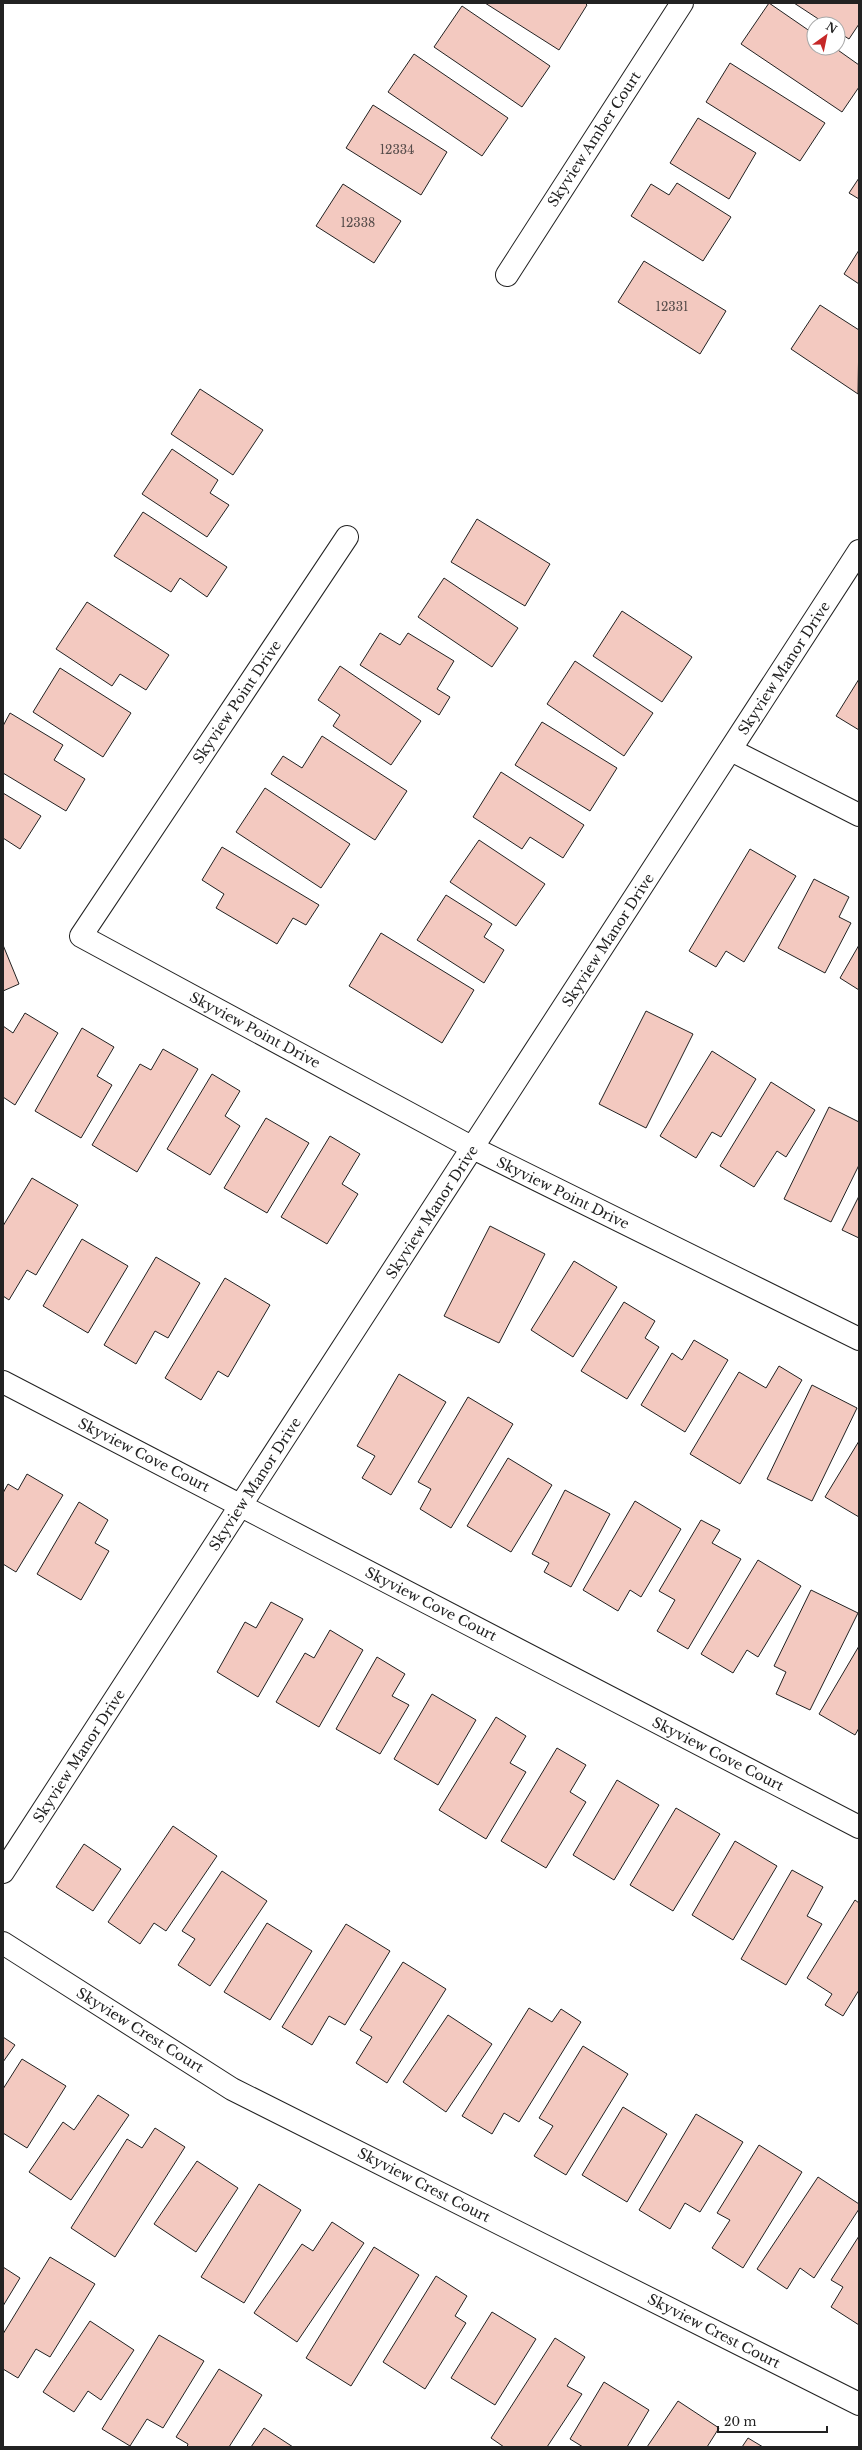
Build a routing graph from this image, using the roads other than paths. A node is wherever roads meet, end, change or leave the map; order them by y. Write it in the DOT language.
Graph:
graph roads {
  1 [pos="682,3"];
  2 [pos="507,275"];
  3 [pos="347,537"];
  4 [pos="859,551"];
  5 [pos="731,750"];
  6 [pos="859,815"];
  7 [pos="473,1148"];
  8 [pos="859,1339"];
  9 [pos="3,1382"];
  10 [pos="241,1506"];
  11 [pos="859,1827"];
  12 [pos="3,1872"];
  13 [pos="3,1943"];
  14 [pos="859,2404"];
  1 -- 2 [label="street, Skyview Amber Court"];
  3 -- 7 [label="street, Skyview Point Drive"];
  4 -- 5 [label="street, Skyview Manor Drive"];
  5 -- 6 [label="street"];
  5 -- 7 [label="street, Skyview Manor Drive"];
  7 -- 8 [label="street, Skyview Point Drive"];
  7 -- 10 [label="street, Skyview Manor Drive"];
  9 -- 10 [label="street, Skyview Cove Court"];
  10 -- 11 [label="street, Skyview Cove Court"];
  10 -- 12 [label="street, Skyview Manor Drive"];
  13 -- 14 [label="street, Skyview Crest Court"];
}
